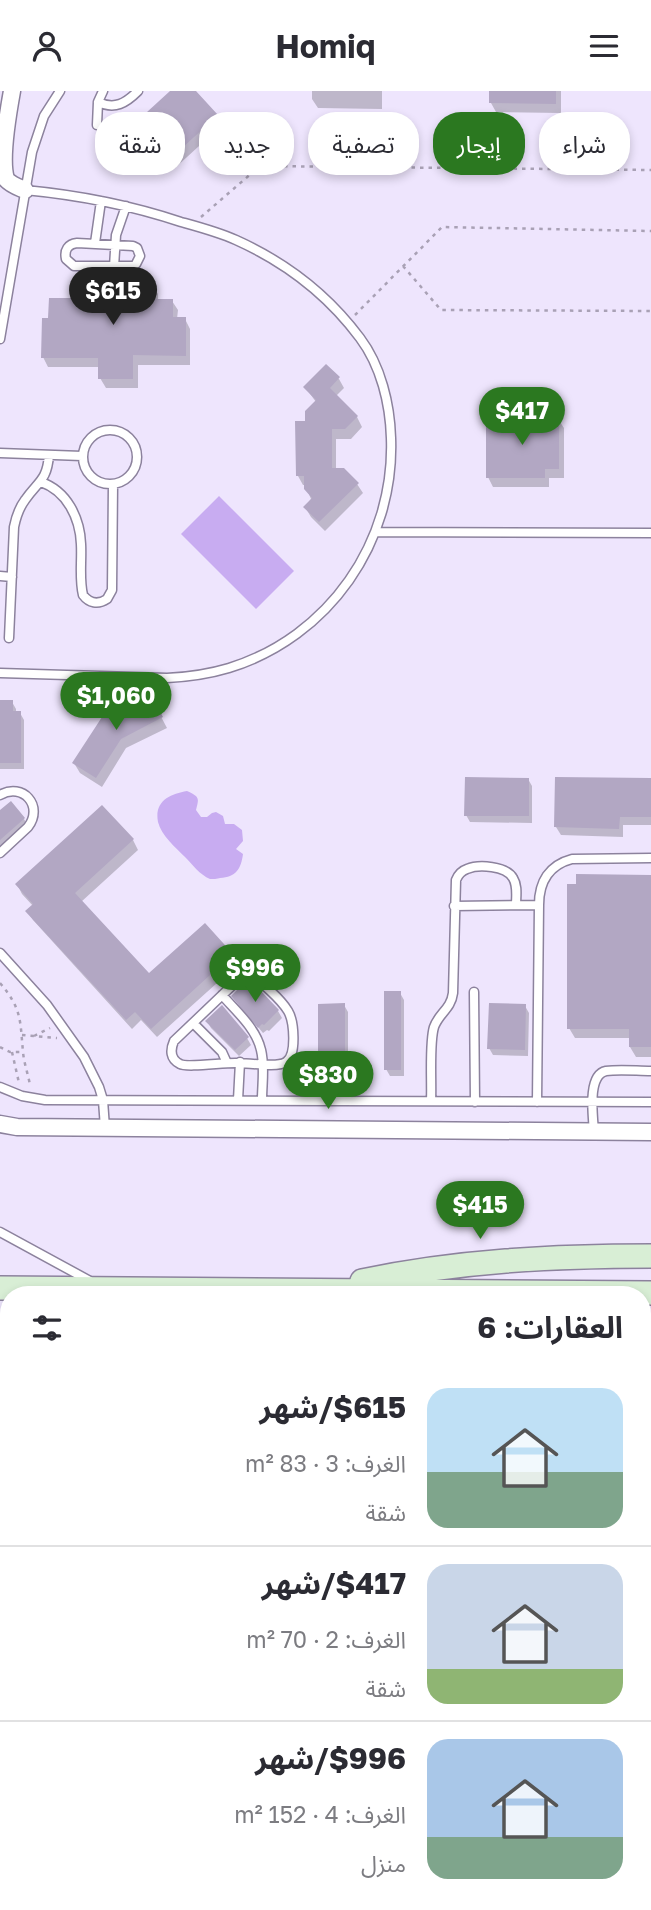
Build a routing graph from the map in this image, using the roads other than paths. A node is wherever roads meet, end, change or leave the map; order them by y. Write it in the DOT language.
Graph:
graph roads {
  1 [pos="12,91"];
  2 [pos="60,91"];
  3 [pos="103,91"];
  4 [pos="138,91"];
  5 [pos="98,102"];
  6 [pos="98,112"];
  7 [pos="25,190"];
  8 [pos="101,201"];
  9 [pos="126,206"];
  10 [pos="95,243"];
  11 [pos="115,244"];
  12 [pos="114,267"];
  13 [pos="0,339"];
  14 [pos="0,453"];
  15 [pos="48,455"];
  16 [pos="82,456"];
  17 [pos="41,482"];
  18 [pos="113,484"];
  19 [pos="376,532"];
  20 [pos="651,533"];
  21 [pos="0,576"];
  22 [pos="12,577"];
  23 [pos="0,602"];
  24 [pos="10,603"];
  25 [pos="9,638"];
  26 [pos="0,673"];
  27 [pos="0,795"];
  28 [pos="0,853"];
  29 [pos="651,858"];
  30 [pos="516,905"];
  31 [pos="539,905"];
  32 [pos="454,906"];
  33 [pos="0,953"];
  34 [pos="474,992"];
  35 [pos="222,996"];
  36 [pos="193,1023"];
  37 [pos="240,1062"];
  38 [pos="227,1063"];
  39 [pos="262,1063"];
  40 [pos="651,1071"];
  41 [pos="0,1087"];
  42 [pos="103,1100"];
  43 [pos="238,1100"];
  44 [pos="262,1100"];
  45 [pos="431,1101"];
  46 [pos="475,1102"];
  47 [pos="537,1102"];
  48 [pos="593,1102"];
  49 [pos="651,1102"];
  50 [pos="0,1124"];
  51 [pos="105,1128"];
  52 [pos="594,1132"];
  53 [pos="651,1132"];
  54 [pos="0,1232"];
  55 [pos="651,1256"];
  56 [pos="99,1286"];
  57 [pos="340,1286"];
  1 -- 7 [label="street"];
  2 -- 7 [label="lane"];
  3 -- 5 [label="lane"];
  4 -- 5 [label="lane"];
  5 -- 6 [label="lane"];
  7 -- 8 [label="lane"];
  7 -- 13 [label="lane"];
  8 -- 9 [label="lane"];
  8 -- 10 [label="lane"];
  9 -- 11 [label="lane"];
  9 -- 19 [label="lane"];
  10 -- 11 [label="lane"];
  10 -- 12 [label="lane"];
  11 -- 12 [label="lane"];
  11 -- 12 [label="lane"];
  14 -- 15 [label="lane"];
  15 -- 16 [label="lane"];
  15 -- 17 [label="lane"];
  16 -- 18 [label="lane"];
  16 -- 18 [label="lane"];
  17 -- 18 [label="lane"];
  17 -- 22 [label="lane"];
  19 -- 20 [label="lane"];
  19 -- 26 [label="lane"];
  21 -- 22 [label="lane"];
  22 -- 24 [label="lane"];
  23 -- 24 [label="lane"];
  24 -- 25 [label="lane"];
  27 -- 28 [label="lane"];
  29 -- 31 [label="lane"];
  30 -- 31 [label="lane"];
  30 -- 32 [label="lane"];
  30 -- 32 [label="lane"];
  31 -- 47 [label="lane"];
  32 -- 45 [label="lane"];
  33 -- 42 [label="lane"];
  34 -- 46 [label="lane"];
  35 -- 36 [label="lane"];
  35 -- 39 [label="lane"];
  35 -- 39 [label="lane"];
  36 -- 38 [label="lane"];
  36 -- 38 [label="lane"];
  37 -- 38 [label="lane"];
  37 -- 39 [label="lane"];
  37 -- 43 [label="lane"];
  39 -- 44 [label="lane"];
  40 -- 48 [label="lane"];
  41 -- 42 [label="lane"];
  42 -- 43 [label="lane"];
  42 -- 51 [label="lane"];
  43 -- 44 [label="lane"];
  44 -- 45 [label="lane"];
  45 -- 46 [label="lane"];
  46 -- 47 [label="lane"];
  47 -- 48 [label="lane"];
  48 -- 49 [label="lane"];
  48 -- 52 [label="lane"];
  50 -- 51 [label="street"];
  51 -- 52 [label="street"];
  52 -- 53 [label="street"];
  54 -- 56 [label="lane"];
  55 -- 57 [label="main road"];
}
